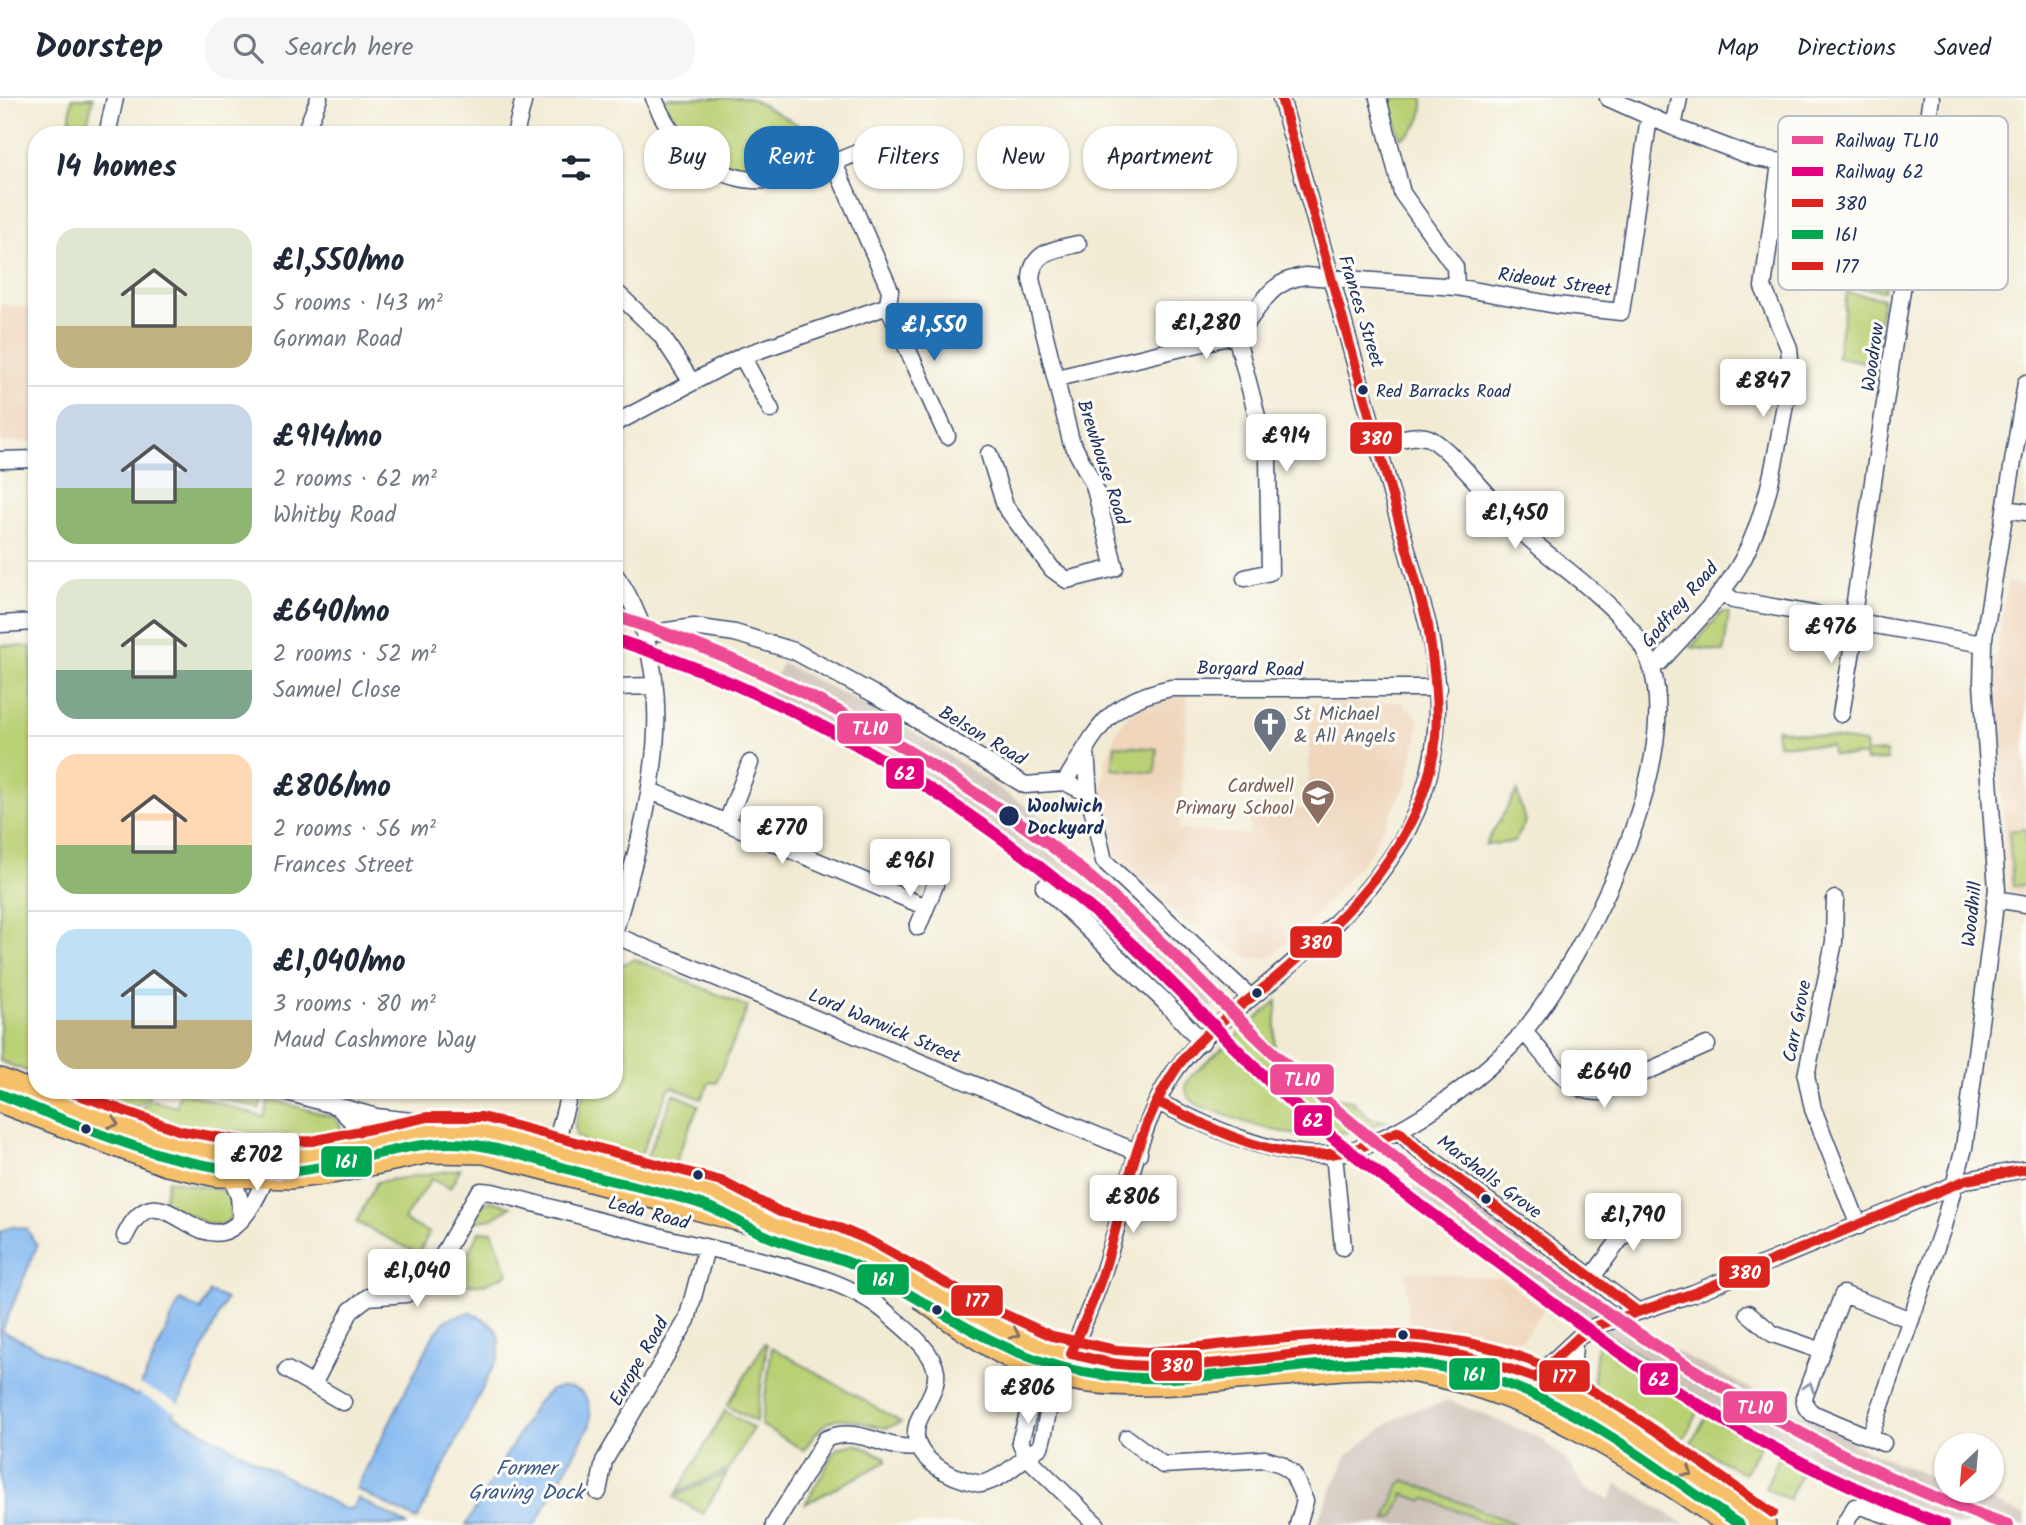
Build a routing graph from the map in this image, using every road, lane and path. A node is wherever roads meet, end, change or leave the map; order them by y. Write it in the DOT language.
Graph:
graph roads {
  1 [pos="115,98"];
  2 [pos="318,98"];
  3 [pos="524,98"];
  4 [pos="654,98"];
  5 [pos="1281,98"];
  6 [pos="1378,98"];
  7 [pos="1608,98"];
  8 [pos="1678,98"];
  9 [pos="1931,98"];
  10 [pos="1928,116"];
  11 [pos="1649,117"];
  12 [pos="109,126"];
  13 [pos="307,126"];
  14 [pos="517,126"];
  15 [pos="1673,127"];
  16 [pos="1778,162"];
  17 [pos="839,173"];
  18 [pos="744,176"];
  19 [pos="1778,178"];
  20 [pos="1078,244"];
  21 [pos="1329,276"];
  22 [pos="1457,287"];
  23 [pos="1903,290"];
  24 [pos="623,299"];
  25 [pos="889,303"];
  26 [pos="1236,335"];
  27 [pos="742,356"];
  28 [pos="1057,378"];
  29 [pos="691,381"];
  30 [pos="2026,383"];
  31 [pos="771,410"];
  32 [pos="623,419"];
  33 [pos="947,436"];
  34 [pos="1379,444"];
  35 [pos="989,454"];
  36 [pos="28,459"];
  37 [pos="0,460"];
  38 [pos="2005,509"];
  39 [pos="2026,512"];
  40 [pos="1245,579"];
  41 [pos="623,586"];
  42 [pos="1722,592"];
  43 [pos="28,622"];
  44 [pos="1855,622"];
  45 [pos="0,624"];
  46 [pos="647,634"];
  47 [pos="1983,644"];
  48 [pos="1652,666"];
  49 [pos="654,686"];
  50 [pos="623,687"];
  51 [pos="1439,688"];
  52 [pos="1841,713"];
  53 [pos="1086,750"];
  54 [pos="750,763"];
  55 [pos="1065,782"];
  56 [pos="651,791"];
  57 [pos="1089,794"];
  58 [pos="727,822"];
  59 [pos="935,886"];
  60 [pos="1044,887"];
  61 [pos="623,899"];
  62 [pos="1835,899"];
  63 [pos="1995,899"];
  64 [pos="2026,904"];
  65 [pos="926,907"];
  66 [pos="918,927"];
  67 [pos="623,938"];
  68 [pos="1251,998"];
  69 [pos="1524,1032"];
  70 [pos="1202,1042"];
  71 [pos="1707,1045"];
  72 [pos="0,1079"];
  73 [pos="28,1090"];
  74 [pos="52,1099"];
  75 [pos="310,1099"];
  76 [pos="568,1099"];
  77 [pos="0,1102"];
  78 [pos="1158,1102"];
  79 [pos="338,1107"];
  80 [pos="441,1129"];
  81 [pos="1399,1131"];
  82 [pos="363,1145"];
  83 [pos="1139,1153"];
  84 [pos="1334,1154"];
  85 [pos="552,1160"];
  86 [pos="2026,1169"];
  87 [pos="232,1177"];
  88 [pos="265,1179"];
  89 [pos="1956,1185"];
  90 [pos="1645,1206"];
  91 [pos="241,1218"];
  92 [pos="1859,1226"];
  93 [pos="125,1236"];
  94 [pos="1343,1247"];
  95 [pos="706,1248"];
  96 [pos="1592,1278"];
  97 [pos="1748,1312"];
  98 [pos="1629,1314"];
  99 [pos="1911,1320"];
  100 [pos="1574,1344"];
  101 [pos="1048,1349"];
  102 [pos="1822,1352"];
  103 [pos="1071,1354"];
  104 [pos="287,1370"];
  105 [pos="1041,1371"];
  106 [pos="1063,1376"];
  107 [pos="1535,1378"];
  108 [pos="313,1385"];
  109 [pos="1571,1395"];
  110 [pos="343,1402"];
  111 [pos="1127,1438"];
  112 [pos="918,1447"];
  113 [pos="1026,1456"];
  114 [pos="598,1492"];
  115 [pos="774,1525"];
  116 [pos="1097,1525"];
  117 [pos="1298,1525"];
  118 [pos="1729,1525"];
  119 [pos="1765,1525"];
  120 [pos="1844,1525"];
  121 [pos="1917,1525"];
  1 -- 12 [label="street"];
  2 -- 13 [label="street"];
  3 -- 14 [label="street"];
  4 -- 18 [label="street"];
  5 -- 21 [label="street, Frances Street"];
  6 -- 22 [label="street"];
  7 -- 11 [label="street"];
  8 -- 15 [label="street"];
  9 -- 10 [label="street, Woodrow"];
  11 -- 15 [label="street"];
  11 -- 22 [label="street, Rideout Street"];
  15 -- 16 [label="street"];
  17 -- 25 [label="street"];
  19 -- 42 [label="street, Godfrey Road"];
  20 -- 28 [label="street"];
  21 -- 22 [label="street, Rideout Street"];
  21 -- 26 [label="street"];
  21 -- 34 [label="street, Frances Street"];
  23 -- 44 [label="street, Woodrow"];
  24 -- 29 [label="street"];
  25 -- 27 [label="street"];
  25 -- 33 [label="street"];
  26 -- 28 [label="street"];
  26 -- 40 [label="street"];
  27 -- 29 [label="street"];
  27 -- 31 [label="street"];
  28 -- 35 [label="street, Brewhouse Road"];
  29 -- 32 [label="street"];
  30 -- 38 [label="street, Woodhill"];
  34 -- 48 [label="street"];
  34 -- 51 [label="street, Frances Street"];
  36 -- 37 [label="street"];
  38 -- 39 [label="street"];
  38 -- 47 [label="street, Woodhill"];
  41 -- 46 [label="street"];
  42 -- 44 [label="street"];
  42 -- 48 [label="street, Godfrey Road"];
  43 -- 45 [label="street"];
  44 -- 47 [label="street"];
  44 -- 52 [label="street, Woodrow"];
  46 -- 49 [label="street"];
  46 -- 55 [label="street, Belson Road"];
  47 -- 63 [label="street, Woodhill"];
  48 -- 69 [label="street"];
  49 -- 50 [label="street"];
  49 -- 56 [label="street"];
  51 -- 53 [label="street, Borgard Road"];
  51 -- 68 [label="street, Frances Street"];
  53 -- 55 [label="street, Borgard Road"];
  53 -- 57 [label="street"];
  54 -- 58 [label="street"];
  55 -- 57 [label="street"];
  56 -- 58 [label="street"];
  56 -- 61 [label="street"];
  57 -- 68 [label="street"];
  58 -- 65 [label="street"];
  59 -- 65 [label="street"];
  60 -- 70 [label="street"];
  62 -- 92 [label="street, Carr Grove"];
  63 -- 64 [label="street"];
  63 -- 89 [label="street, Woodhill"];
  65 -- 66 [label="street"];
  67 -- 83 [label="street, Lord Warwick Street"];
  68 -- 70 [label="street, Frances Street"];
  69 -- 71 [label="street"];
  69 -- 81 [label="street"];
  70 -- 78 [label="street, Frances Street"];
  72 -- 73 [label="main road, one-way"];
  74 -- 82 [label="main road, one-way"];
  75 -- 79 [label="street"];
  76 -- 85 [label="street"];
  77 -- 87 [label="main road"];
  78 -- 83 [label="street, Frances Street"];
  78 -- 84 [label="street"];
  79 -- 80 [label="street"];
  79 -- 82 [label="street"];
  80 -- 82 [label="main road"];
  80 -- 85 [label="main road"];
  81 -- 84 [label="street"];
  81 -- 96 [label="street, Marshalls Grove"];
  83 -- 103 [label="street, Frances Street"];
  84 -- 94 [label="street"];
  85 -- 88 [label="main road"];
  85 -- 101 [label="main road, one-way"];
  85 -- 105 [label="main road"];
  86 -- 89 [label="street"];
  87 -- 88 [label="main road"];
  87 -- 91 [label="street"];
  88 -- 91 [label="street"];
  89 -- 92 [label="street"];
  89 -- 99 [label="street, Woodhill"];
  90 -- 96 [label="street"];
  91 -- 93 [label="street"];
  92 -- 98 [label="street"];
  95 -- 108 [label="street, Leda Road"];
  95 -- 112 [label="street, Leda Road"];
  95 -- 114 [label="street, Europe Road"];
  96 -- 98 [label="street, Marshalls Grove"];
  97 -- 102 [label="street"];
  98 -- 100 [label="street"];
  99 -- 102 [label="street"];
  99 -- 102 [label="street, Woodhill, one-way"];
  100 -- 107 [label="street"];
  100 -- 109 [label="street"];
  101 -- 103 [label="main road"];
  101 -- 105 [label="street"];
  103 -- 106 [label="street, Frances Street"];
  103 -- 107 [label="main road"];
  104 -- 108 [label="street"];
  105 -- 106 [label="main road"];
  105 -- 113 [label="street"];
  106 -- 113 [label="street"];
  106 -- 118 [label="main road"];
  107 -- 109 [label="main road"];
  108 -- 110 [label="street"];
  109 -- 119 [label="main road, one-way"];
  111 -- 117 [label="street"];
  112 -- 113 [label="street"];
  112 -- 115 [label="street"];
  113 -- 116 [label="street"];
  120 -- 121 [label="street"];
}
